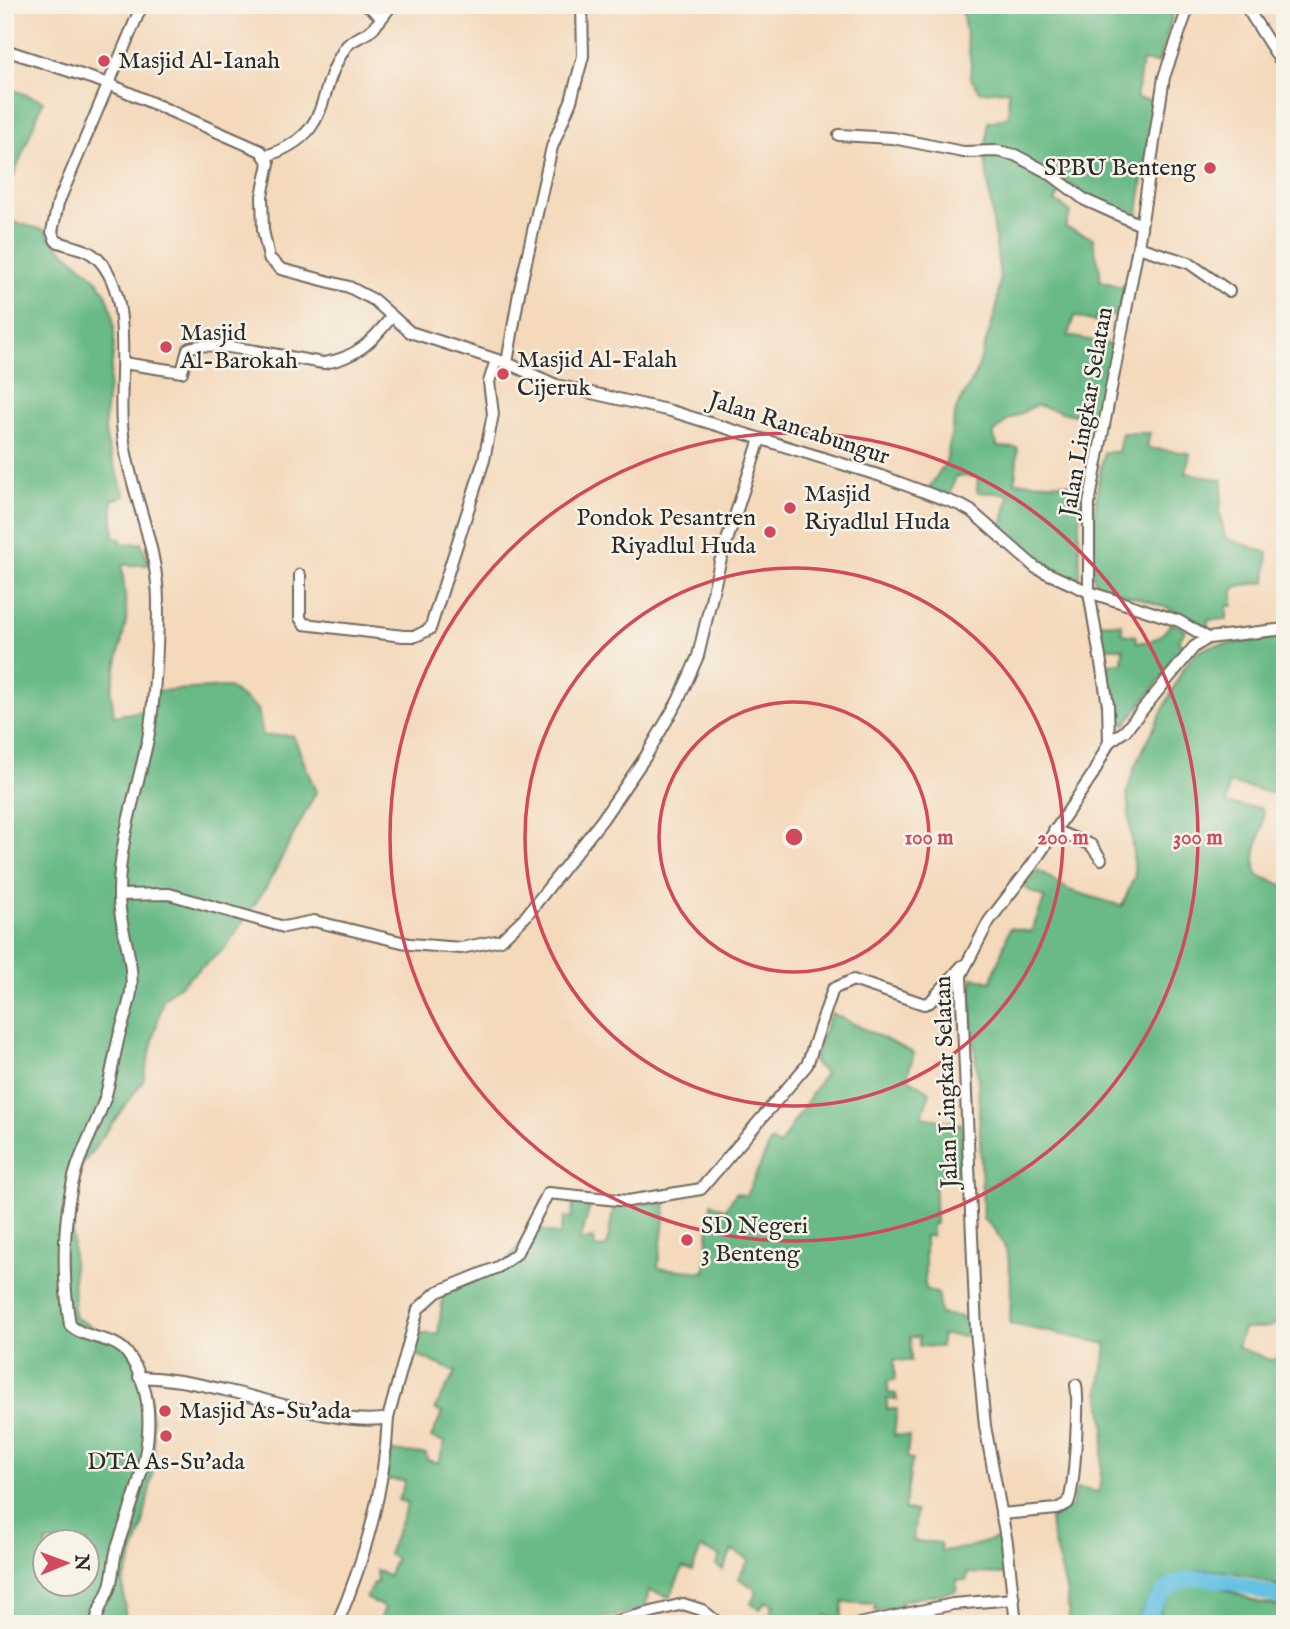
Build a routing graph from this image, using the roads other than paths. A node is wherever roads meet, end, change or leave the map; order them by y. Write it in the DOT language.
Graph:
graph roads {
  1 [pos="142,5"];
  2 [pos="367,5"];
  3 [pos="392,5"];
  4 [pos="582,5"];
  5 [pos="1189,5"];
  6 [pos="1245,5"];
  7 [pos="382,17"];
  8 [pos="5,50"];
  9 [pos="1285,68"];
  10 [pos="109,84"];
  11 [pos="839,135"];
  12 [pos="266,156"];
  13 [pos="1141,225"];
  14 [pos="1138,247"];
  15 [pos="1229,291"];
  16 [pos="392,316"];
  17 [pos="502,361"];
  18 [pos="123,363"];
  19 [pos="760,439"];
  20 [pos="300,575"];
  21 [pos="1089,592"];
  22 [pos="1285,629"];
  23 [pos="1208,638"];
  24 [pos="1109,742"];
  25 [pos="1054,830"];
  26 [pos="1101,859"];
  27 [pos="118,895"];
  28 [pos="964,964"];
  29 [pos="139,1377"];
  30 [pos="1076,1385"];
  31 [pos="388,1418"];
  32 [pos="1001,1514"];
  33 [pos="1014,1599"];
  34 [pos="96,1624"];
  35 [pos="337,1624"];
  36 [pos="605,1624"];
  37 [pos="720,1624"];
  38 [pos="859,1624"];
  39 [pos="1016,1624"];
  1 -- 10 [label="street"];
  2 -- 7 [label="street"];
  3 -- 7 [label="street"];
  4 -- 17 [label="street"];
  5 -- 13 [label="street, Jalan Lingkar Selatan"];
  6 -- 9 [label="street"];
  7 -- 12 [label="street"];
  8 -- 10 [label="street"];
  10 -- 12 [label="street"];
  10 -- 18 [label="street"];
  11 -- 13 [label="street"];
  12 -- 16 [label="street, Jalan Rancabungur"];
  13 -- 14 [label="street, Jalan Lingkar Selatan"];
  14 -- 15 [label="street"];
  14 -- 21 [label="street, Jalan Lingkar Selatan"];
  16 -- 17 [label="street, Jalan Rancabungur"];
  16 -- 18 [label="street"];
  17 -- 19 [label="street, Jalan Rancabungur"];
  17 -- 20 [label="street"];
  18 -- 27 [label="street"];
  19 -- 21 [label="street, Jalan Rancabungur"];
  19 -- 27 [label="street"];
  21 -- 23 [label="street, Jalan Rancabungur"];
  21 -- 24 [label="street, Jalan Lingkar Selatan"];
  22 -- 23 [label="street"];
  23 -- 24 [label="street"];
  24 -- 25 [label="street, Jalan Lingkar Selatan"];
  25 -- 26 [label="street"];
  25 -- 28 [label="street, Jalan Lingkar Selatan"];
  27 -- 29 [label="street"];
  28 -- 31 [label="street"];
  28 -- 32 [label="street, Jalan Lingkar Selatan"];
  29 -- 31 [label="street"];
  29 -- 34 [label="street"];
  30 -- 32 [label="street"];
  31 -- 35 [label="street"];
  32 -- 33 [label="street, Jalan Lingkar Selatan"];
  33 -- 38 [label="street"];
  33 -- 39 [label="street, Jalan Lingkar Selatan"];
  36 -- 37 [label="street"];
}
